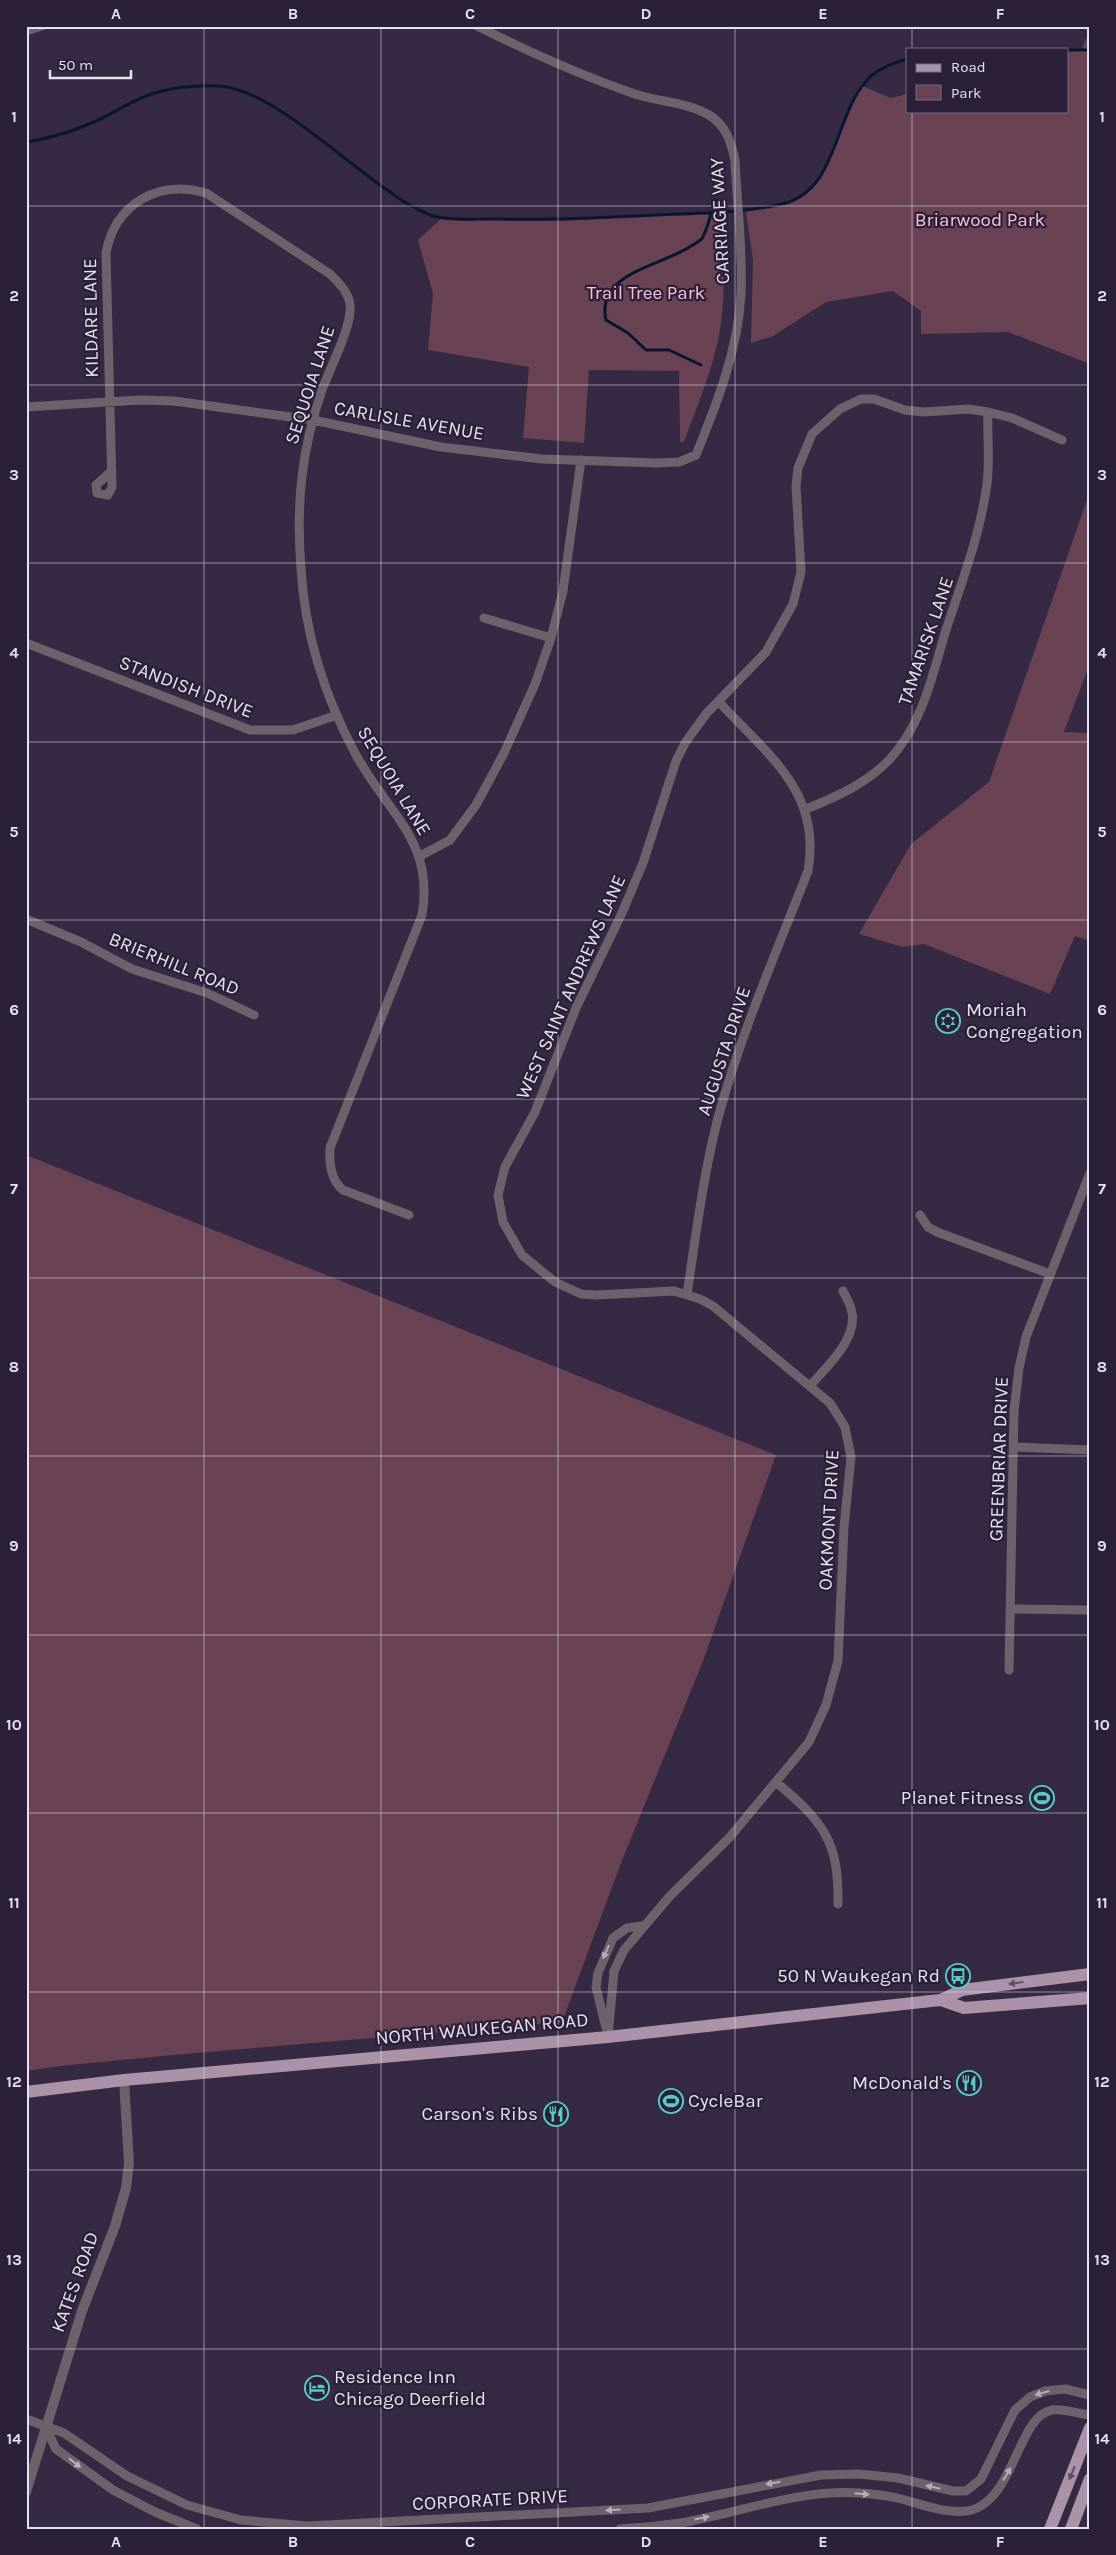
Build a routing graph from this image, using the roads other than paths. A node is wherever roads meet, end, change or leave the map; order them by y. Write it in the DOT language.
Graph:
graph roads {
  1 [pos="42,26"];
  2 [pos="477,26"];
  3 [pos="26,31"];
  4 [pos="320,268"];
  5 [pos="109,402"];
  6 [pos="26,407"];
  7 [pos="988,412"];
  8 [pos="313,420"];
  9 [pos="1062,440"];
  10 [pos="696,455"];
  11 [pos="581,460"];
  12 [pos="112,471"];
  13 [pos="484,618"];
  14 [pos="551,638"];
  15 [pos="26,644"];
  16 [pos="719,702"];
  17 [pos="337,715"];
  18 [pos="806,809"];
  19 [pos="420,856"];
  20 [pos="26,919"];
  21 [pos="254,1016"];
  22 [pos="1090,1173"];
  23 [pos="409,1215"];
  24 [pos="920,1215"];
  25 [pos="508,1234"];
  26 [pos="1050,1274"];
  27 [pos="843,1290"];
  28 [pos="687,1294"];
  29 [pos="810,1386"];
  30 [pos="1014,1447"];
  31 [pos="1090,1450"];
  32 [pos="1010,1609"];
  33 [pos="1090,1610"];
  34 [pos="1009,1670"];
  35 [pos="776,1782"];
  36 [pos="838,1904"];
  37 [pos="642,1926"];
  38 [pos="1090,1974"];
  39 [pos="1090,1998"];
  40 [pos="941,2000"];
  41 [pos="608,2037"];
  42 [pos="124,2080"];
  43 [pos="26,2092"];
  44 [pos="1090,2395"];
  45 [pos="1090,2416"];
  46 [pos="26,2419"];
  47 [pos="45,2426"];
  48 [pos="1090,2428"];
  49 [pos="1090,2479"];
  50 [pos="26,2492"];
  51 [pos="197,2529"];
  52 [pos="620,2529"];
  53 [pos="1050,2529"];
  54 [pos="1071,2529"];
  1 -- 3 [label="street"];
  2 -- 10 [label="street, CARRIAGE WAY"];
  4 -- 5 [label="street, KILDARE LANE"];
  4 -- 8 [label="street, SEQUOIA LANE"];
  5 -- 6 [label="street, CARLISLE AVENUE"];
  5 -- 8 [label="street, CARLISLE AVENUE"];
  5 -- 12 [label="street, KILDARE LANE"];
  7 -- 9 [label="street, WEST SAINT ANDREWS LANE"];
  7 -- 16 [label="street, WEST SAINT ANDREWS LANE"];
  7 -- 18 [label="street, TAMARISK LANE"];
  8 -- 11 [label="street, CARLISLE AVENUE"];
  8 -- 17 [label="street, SEQUOIA LANE"];
  10 -- 11 [label="street, CARLISLE AVENUE"];
  11 -- 14 [label="street"];
  13 -- 14 [label="street"];
  14 -- 19 [label="street"];
  15 -- 17 [label="street, STANDISH DRIVE"];
  16 -- 18 [label="street"];
  16 -- 25 [label="street, WEST SAINT ANDREWS LANE"];
  17 -- 19 [label="street, SEQUOIA LANE"];
  18 -- 28 [label="street, AUGUSTA DRIVE"];
  19 -- 23 [label="street, SEQUOIA LANE"];
  20 -- 21 [label="street, BRIERHILL ROAD"];
  22 -- 26 [label="street, GREENBRIAR DRIVE"];
  24 -- 26 [label="street"];
  25 -- 28 [label="street, OAKMONT DRIVE"];
  26 -- 30 [label="street, GREENBRIAR DRIVE"];
  27 -- 29 [label="street"];
  28 -- 29 [label="street, OAKMONT DRIVE"];
  29 -- 35 [label="street, OAKMONT DRIVE"];
  30 -- 31 [label="street"];
  30 -- 32 [label="street, GREENBRIAR DRIVE"];
  32 -- 33 [label="street"];
  32 -- 34 [label="street, GREENBRIAR DRIVE"];
  35 -- 36 [label="street"];
  35 -- 37 [label="street, OAKMONT DRIVE"];
  37 -- 41 [label="street, OAKMONT DRIVE"];
  37 -- 41 [label="street, OAKMONT DRIVE, one-way"];
  38 -- 40 [label="main road, NORTH WAUKEGAN ROAD, one-way"];
  39 -- 40 [label="main road, NORTH WAUKEGAN ROAD"];
  40 -- 41 [label="main road, NORTH WAUKEGAN ROAD"];
  41 -- 42 [label="main road, NORTH WAUKEGAN ROAD"];
  42 -- 43 [label="main road, NORTH WAUKEGAN ROAD"];
  42 -- 47 [label="street, KATES ROAD"];
  44 -- 47 [label="street, CORPORATE DRIVE, one-way"];
  52 -- 45 [label="street, one-way"];
  46 -- 47 [label="street, CORPORATE DRIVE"];
  47 -- 50 [label="street, KATES ROAD"];
  47 -- 51 [label="street, one-way"];
  48 -- 53 [label="main road, one-way"];
  49 -- 54 [label="main road"];
}
